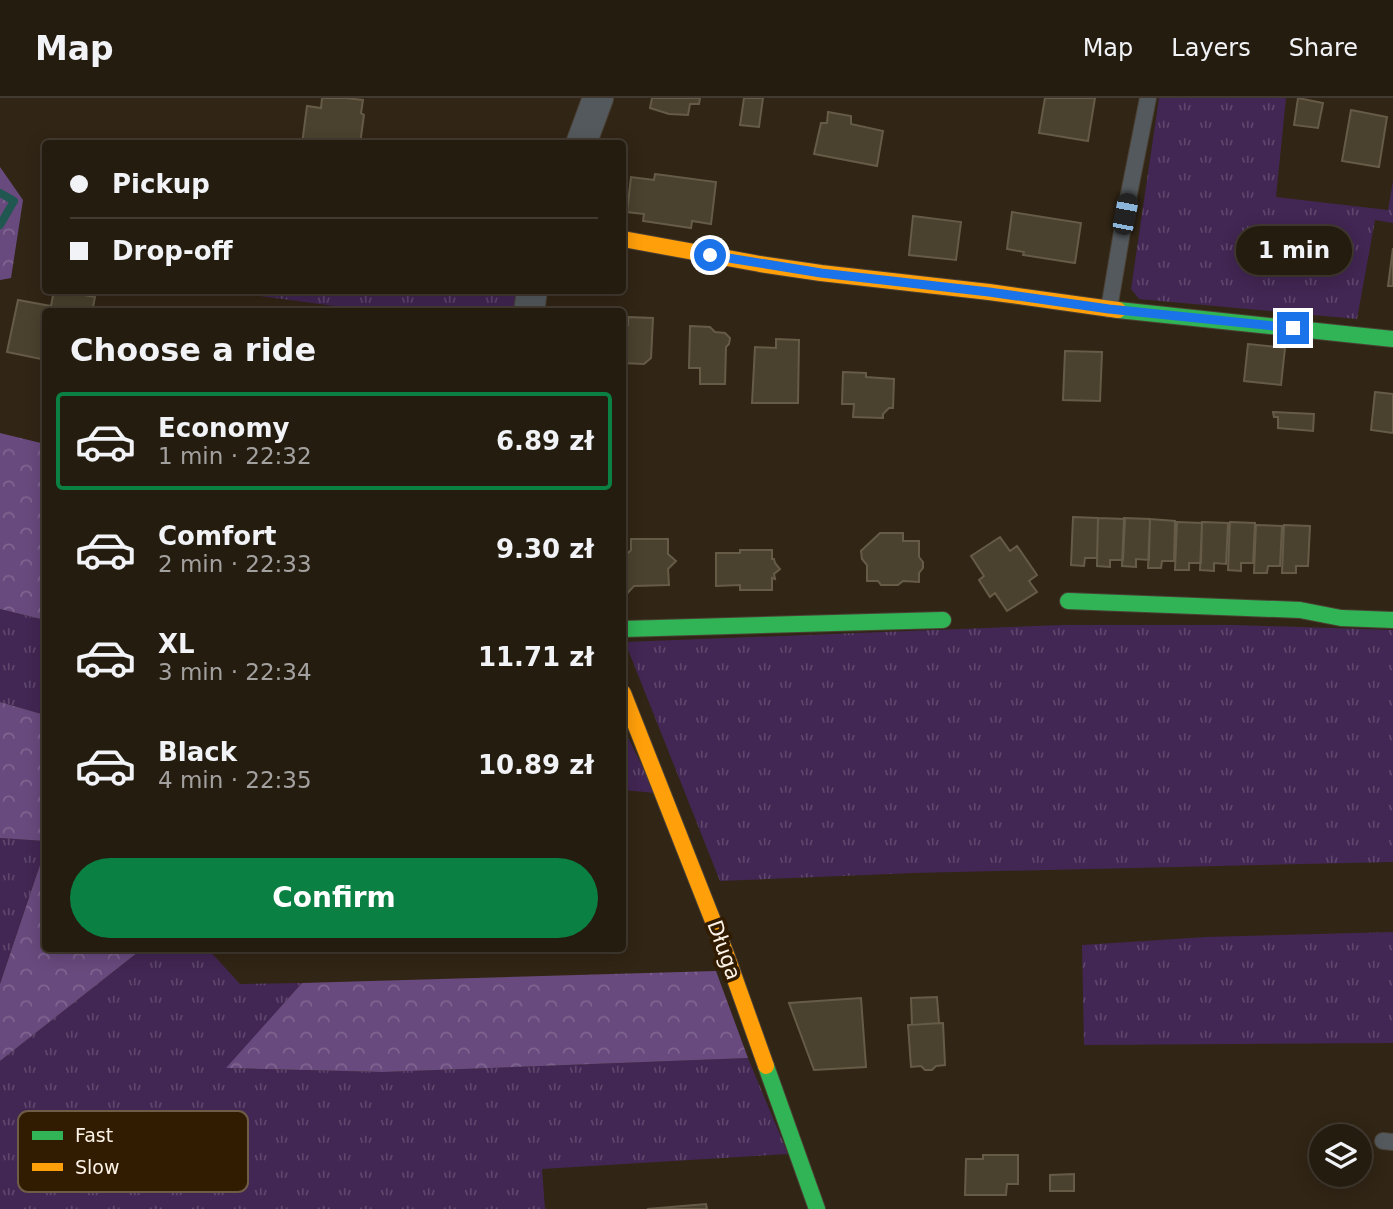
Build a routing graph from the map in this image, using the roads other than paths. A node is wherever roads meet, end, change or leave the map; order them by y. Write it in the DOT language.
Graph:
graph roads {
  1 [pos="598,98"];
  2 [pos="1148,98"];
  3 [pos="582,140"];
  4 [pos="626,240"];
  5 [pos="1109,309"];
  6 [pos="1393,339"];
  7 [pos="1068,601"];
  8 [pos="943,620"];
  9 [pos="1393,620"];
  10 [pos="626,629"];
  11 [pos="626,701"];
  12 [pos="817,1209"];
  1 -- 3 [label="street"];
  2 -- 5 [label="lane"];
  4 -- 5 [label="street"];
  5 -- 6 [label="street"];
  7 -- 9 [label="street"];
  8 -- 10 [label="street"];
  11 -- 12 [label="street, Długa"];
}
